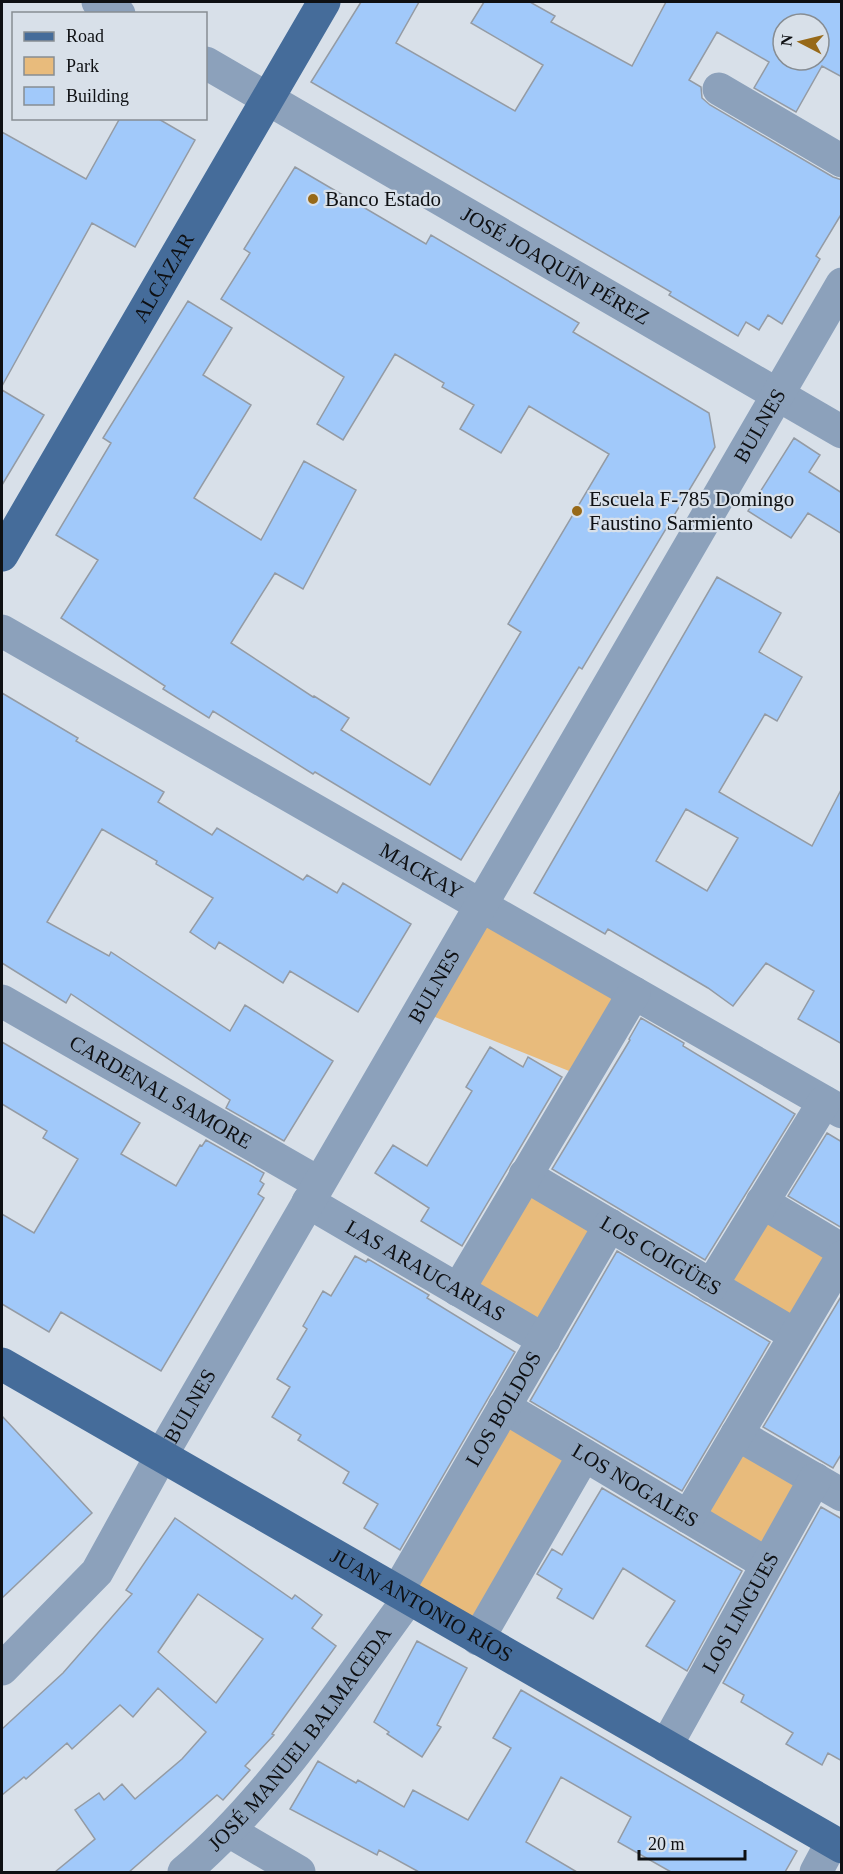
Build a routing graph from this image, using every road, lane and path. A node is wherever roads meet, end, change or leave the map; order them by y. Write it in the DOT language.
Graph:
graph roads {
  1 [pos="99,2"];
  2 [pos="324,2"];
  3 [pos="116,12"];
  4 [pos="207,64"];
  5 [pos="719,89"];
  6 [pos="267,99"];
  7 [pos="842,161"];
  8 [pos="842,284"];
  9 [pos="777,394"];
  10 [pos="842,432"];
  11 [pos="2,555"];
  12 [pos="2,631"];
  13 [pos="481,905"];
  14 [pos="634,993"];
  15 [pos="2,1001"];
  16 [pos="833,1107"];
  17 [pos="525,1175"];
  18 [pos="314,1193"];
  19 [pos="762,1202"];
  20 [pos="610,1225"];
  21 [pos="842,1251"];
  22 [pos="842,1257"];
  23 [pos="711,1286"];
  24 [pos="458,1290"];
  25 [pos="795,1335"];
  26 [pos="544,1340"];
  27 [pos="2,1364"];
  28 [pos="504,1407"];
  29 [pos="737,1434"];
  30 [pos="584,1455"];
  31 [pos="161,1456"];
  32 [pos="828,1487"];
  33 [pos="688,1516"];
  34 [pos="767,1564"];
  35 [pos="403,1595"];
  36 [pos="478,1639"];
  37 [pos="2,1669"];
  38 [pos="666,1746"];
  39 [pos="228,1831"];
  40 [pos="837,1845"];
  41 [pos="184,1872"];
  42 [pos="299,1872"];
  43 [pos="816,1872"];
  1 -- 3 [label="street"];
  2 -- 6 [label="main road, ALCÁZAR"];
  4 -- 6 [label="street, JOSÉ JOAQUÍN PÉREZ"];
  5 -- 7 [label="street"];
  6 -- 9 [label="street, JOSÉ JOAQUÍN PÉREZ"];
  6 -- 11 [label="main road, ALCÁZAR"];
  8 -- 9 [label="street, BULNES"];
  9 -- 10 [label="street, JOSÉ JOAQUÍN PÉREZ"];
  9 -- 13 [label="street, BULNES"];
  12 -- 13 [label="street, MACKAY"];
  13 -- 14 [label="street, MACKAY"];
  13 -- 18 [label="street, BULNES"];
  14 -- 16 [label="street, MACKAY"];
  14 -- 17 [label="street"];
  15 -- 18 [label="street, CARDENAL SAMORE"];
  16 -- 19 [label="street"];
  17 -- 20 [label="street, LOS COIGÜES"];
  17 -- 24 [label="street"];
  18 -- 24 [label="street, LAS ARAUCARIAS"];
  18 -- 31 [label="street, BULNES"];
  19 -- 21 [label="street"];
  19 -- 23 [label="street"];
  20 -- 23 [label="street, LOS COIGÜES"];
  20 -- 26 [label="street, LOS BOLDOS"];
  22 -- 25 [label="street"];
  23 -- 25 [label="street, LOS COIGÜES"];
  24 -- 26 [label="street, LAS ARAUCARIAS"];
  25 -- 29 [label="street"];
  26 -- 28 [label="street, LOS BOLDOS"];
  27 -- 31 [label="main road, JUAN ANTONIO RÍOS"];
  28 -- 30 [label="street, LOS NOGALES"];
  28 -- 35 [label="street, LOS BOLDOS"];
  29 -- 32 [label="street"];
  29 -- 33 [label="street"];
  30 -- 33 [label="street, LOS NOGALES"];
  30 -- 36 [label="street"];
  31 -- 35 [label="main road, JUAN ANTONIO RÍOS"];
  31 -- 37 [label="street, BULNES"];
  32 -- 34 [label="street, LOS LINGUES"];
  33 -- 34 [label="street, LOS NOGALES"];
  34 -- 38 [label="street, LOS LINGUES"];
  35 -- 36 [label="main road, JUAN ANTONIO RÍOS"];
  35 -- 39 [label="street, JOSÉ MANUEL BALMACEDA"];
  36 -- 38 [label="main road, JUAN ANTONIO RÍOS"];
  38 -- 40 [label="main road, JUAN ANTONIO RÍOS"];
  39 -- 41 [label="street, JOSÉ MANUEL BALMACEDA"];
  39 -- 42 [label="street"];
  40 -- 43 [label="street"];
}
